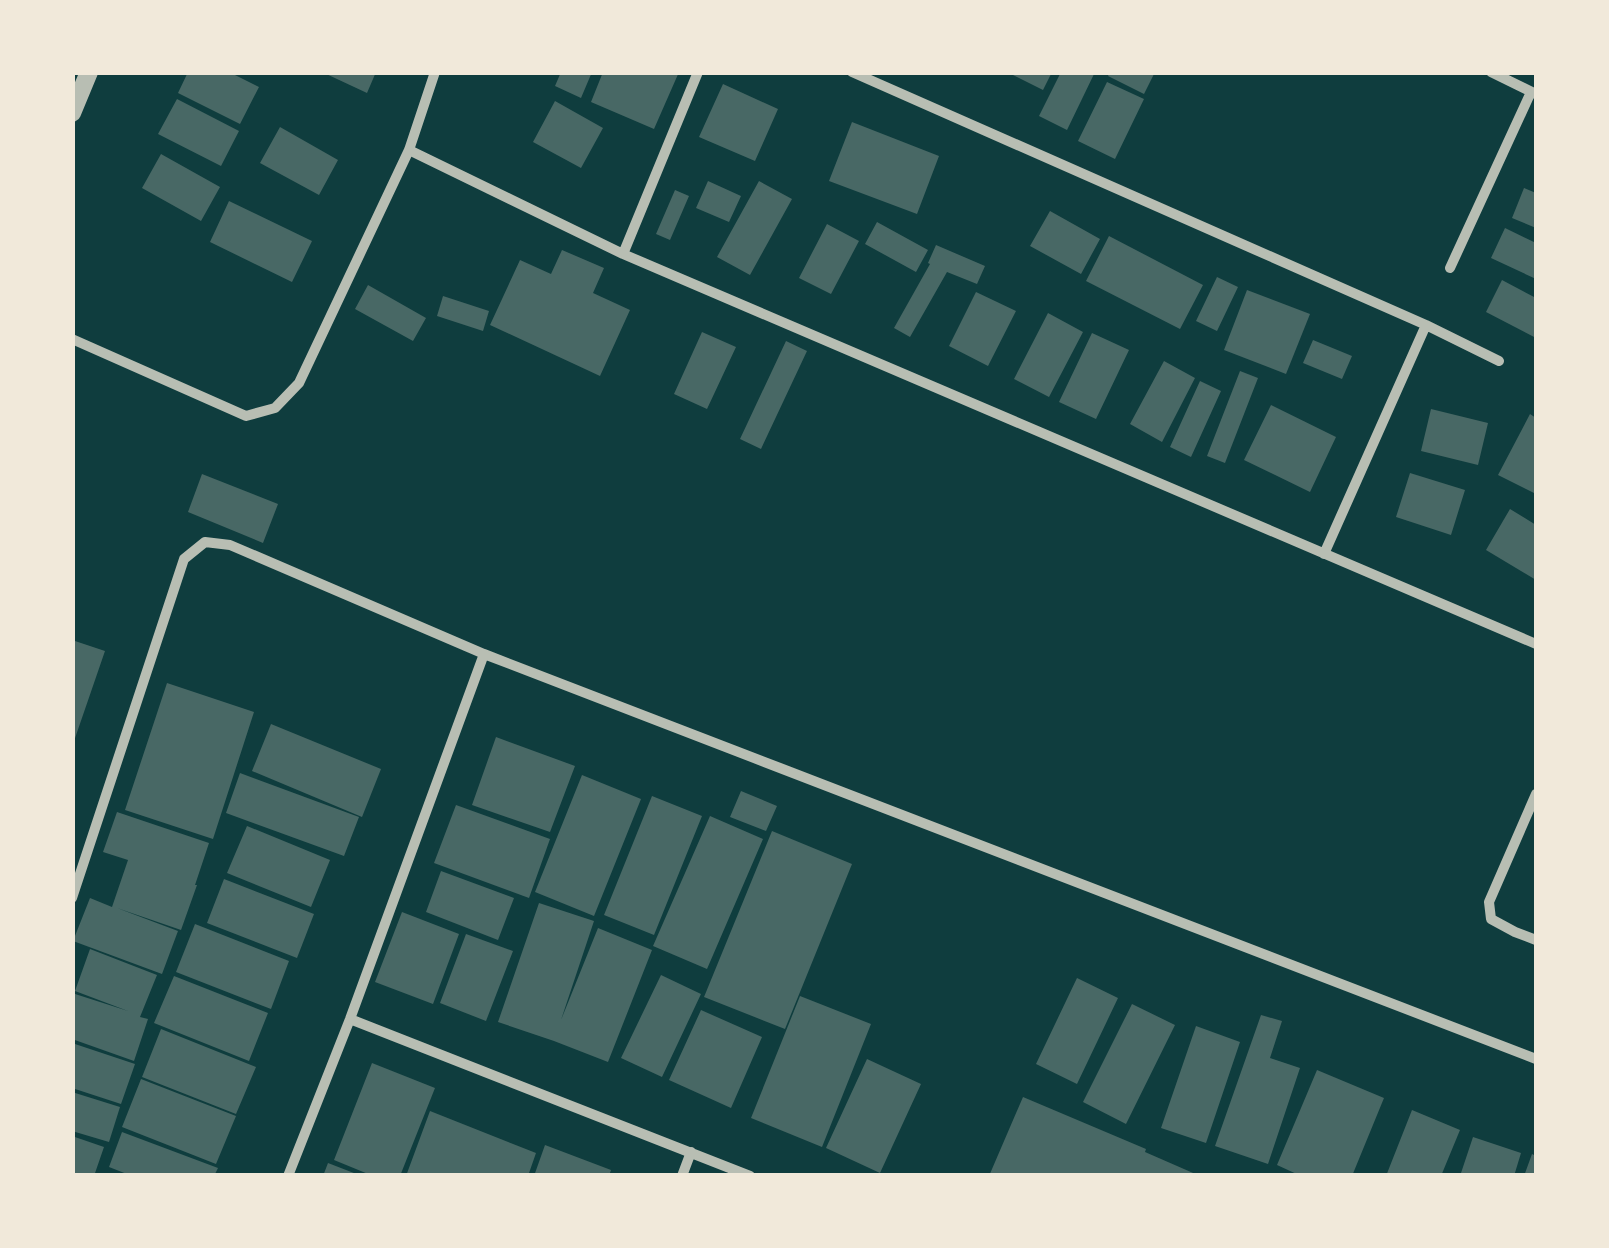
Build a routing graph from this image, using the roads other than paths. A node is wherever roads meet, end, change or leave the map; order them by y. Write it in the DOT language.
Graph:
graph roads {
  1 [pos="89,72"];
  2 [pos="435,72"];
  3 [pos="698,72"];
  4 [pos="852,72"];
  5 [pos="1491,72"];
  6 [pos="1534,93"];
  7 [pos="72,114"];
  8 [pos="409,150"];
  9 [pos="623,254"];
  10 [pos="1450,268"];
  11 [pos="1426,326"];
  12 [pos="72,339"];
  13 [pos="1499,361"];
  14 [pos="1324,554"];
  15 [pos="1536,644"];
  16 [pos="484,654"];
  17 [pos="1536,794"];
  18 [pos="72,898"];
  19 [pos="1536,940"];
  20 [pos="350,1019"];
  21 [pos="1536,1060"];
  22 [pos="692,1152"];
  23 [pos="288,1176"];
  24 [pos="682,1176"];
  25 [pos="750,1176"];
  1 -- 7 [label="street"];
  2 -- 8 [label="street"];
  3 -- 9 [label="street"];
  4 -- 11 [label="street"];
  5 -- 6 [label="street"];
  6 -- 10 [label="street"];
  8 -- 9 [label="street"];
  8 -- 12 [label="street"];
  9 -- 14 [label="street"];
  11 -- 13 [label="street"];
  11 -- 14 [label="street"];
  14 -- 15 [label="street"];
  16 -- 18 [label="street"];
  16 -- 20 [label="street"];
  16 -- 21 [label="street"];
  17 -- 19 [label="street"];
  20 -- 22 [label="street"];
  20 -- 23 [label="street"];
  22 -- 24 [label="street"];
  22 -- 25 [label="street"];
}
